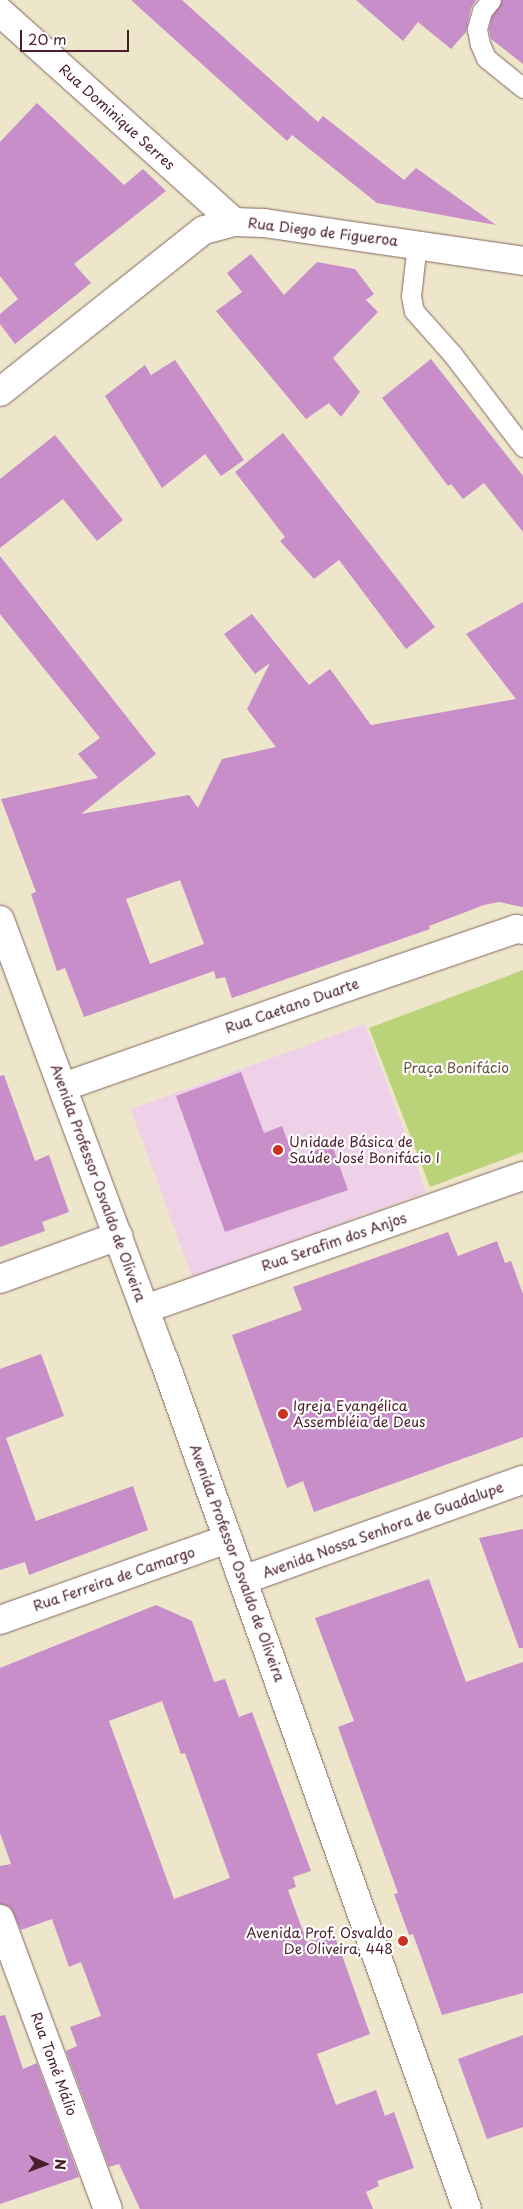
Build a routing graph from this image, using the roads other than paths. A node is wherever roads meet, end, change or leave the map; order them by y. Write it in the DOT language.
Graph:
graph roads {
  1 [pos="491,0"];
  2 [pos="0,12"];
  3 [pos="523,88"];
  4 [pos="234,222"];
  5 [pos="417,244"];
  6 [pos="523,260"];
  7 [pos="0,392"];
  8 [pos="523,447"];
  9 [pos="1,926"];
  10 [pos="523,930"];
  11 [pos="62,1087"];
  12 [pos="523,1176"];
  13 [pos="118,1236"];
  14 [pos="0,1278"];
  15 [pos="145,1309"];
  16 [pos="523,1480"];
  17 [pos="228,1539"];
  18 [pos="243,1580"];
  19 [pos="0,1620"];
  20 [pos="0,1919"];
  21 [pos="108,2209"];
  22 [pos="467,2209"];
  1 -- 3 [label="lane"];
  2 -- 4 [label="street, Rua Dominique Serres"];
  4 -- 5 [label="street, Rua Diego de Figueroa"];
  4 -- 7 [label="street, Rua Diego de Figueroa"];
  5 -- 6 [label="street, Rua Diego de Figueroa"];
  5 -- 8 [label="lane"];
  9 -- 11 [label="street, Avenida Professor Osvaldo de Oliveira"];
  10 -- 11 [label="street, Rua Caetano Duarte"];
  11 -- 13 [label="street, Avenida Professor Osvaldo de Oliveira"];
  12 -- 15 [label="street, Rua Serafim dos Anjos"];
  13 -- 14 [label="street"];
  13 -- 15 [label="street, Avenida Professor Osvaldo de Oliveira"];
  15 -- 17 [label="street, Avenida Professor Osvaldo de Oliveira"];
  16 -- 18 [label="street, Avenida Nossa Senhora de Guadalupe"];
  17 -- 18 [label="street, Avenida Professor Osvaldo de Oliveira"];
  17 -- 19 [label="street, Rua Ferreira de Camargo"];
  18 -- 22 [label="street, Avenida Professor Osvaldo de Oliveira"];
  20 -- 21 [label="street, Rua Tomé Málio"];
}
